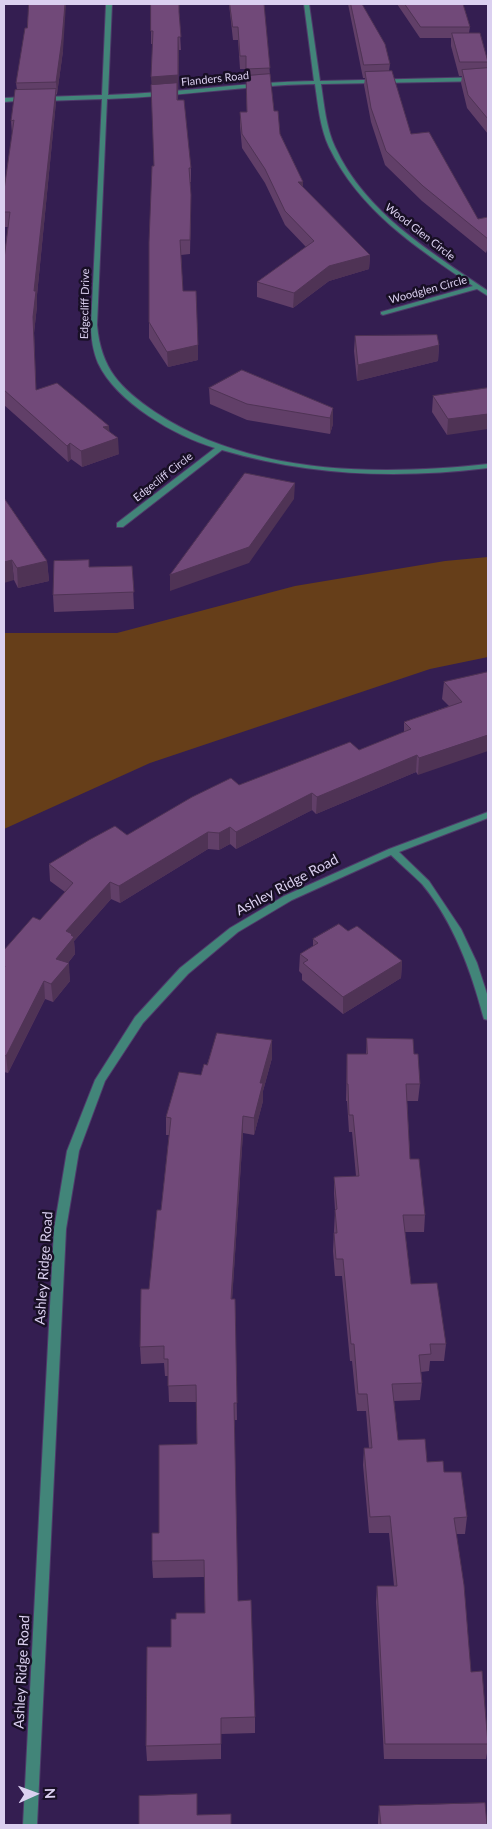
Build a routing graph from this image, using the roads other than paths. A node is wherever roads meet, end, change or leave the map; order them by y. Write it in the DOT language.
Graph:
graph roads {
  1 [pos="109,4"];
  2 [pos="306,4"];
  3 [pos="488,79"];
  4 [pos="318,82"];
  5 [pos="105,98"];
  6 [pos="4,100"];
  7 [pos="478,287"];
  8 [pos="488,294"];
  9 [pos="383,313"];
  10 [pos="221,447"];
  11 [pos="488,466"];
  12 [pos="120,525"];
  13 [pos="488,815"];
  14 [pos="392,851"];
  15 [pos="488,1016"];
  16 [pos="30,1825"];
  1 -- 5 [label="street, Edgecliff Drive"];
  2 -- 4 [label="street, Wood Glen Circle"];
  3 -- 4 [label="street, Flanders Road"];
  4 -- 5 [label="street, Flanders Road"];
  4 -- 7 [label="street, Wood Glen Circle"];
  5 -- 6 [label="street, Flanders Road"];
  5 -- 10 [label="street, Edgecliff Drive"];
  7 -- 8 [label="street, Wood Glen Circle"];
  7 -- 9 [label="street, Woodglen Circle"];
  10 -- 11 [label="street, Edgecliff Drive"];
  10 -- 12 [label="street, Edgecliff Circle"];
  13 -- 14 [label="street, Ashley Ridge Road"];
  14 -- 15 [label="street"];
  14 -- 16 [label="street, Ashley Ridge Road"];
}
